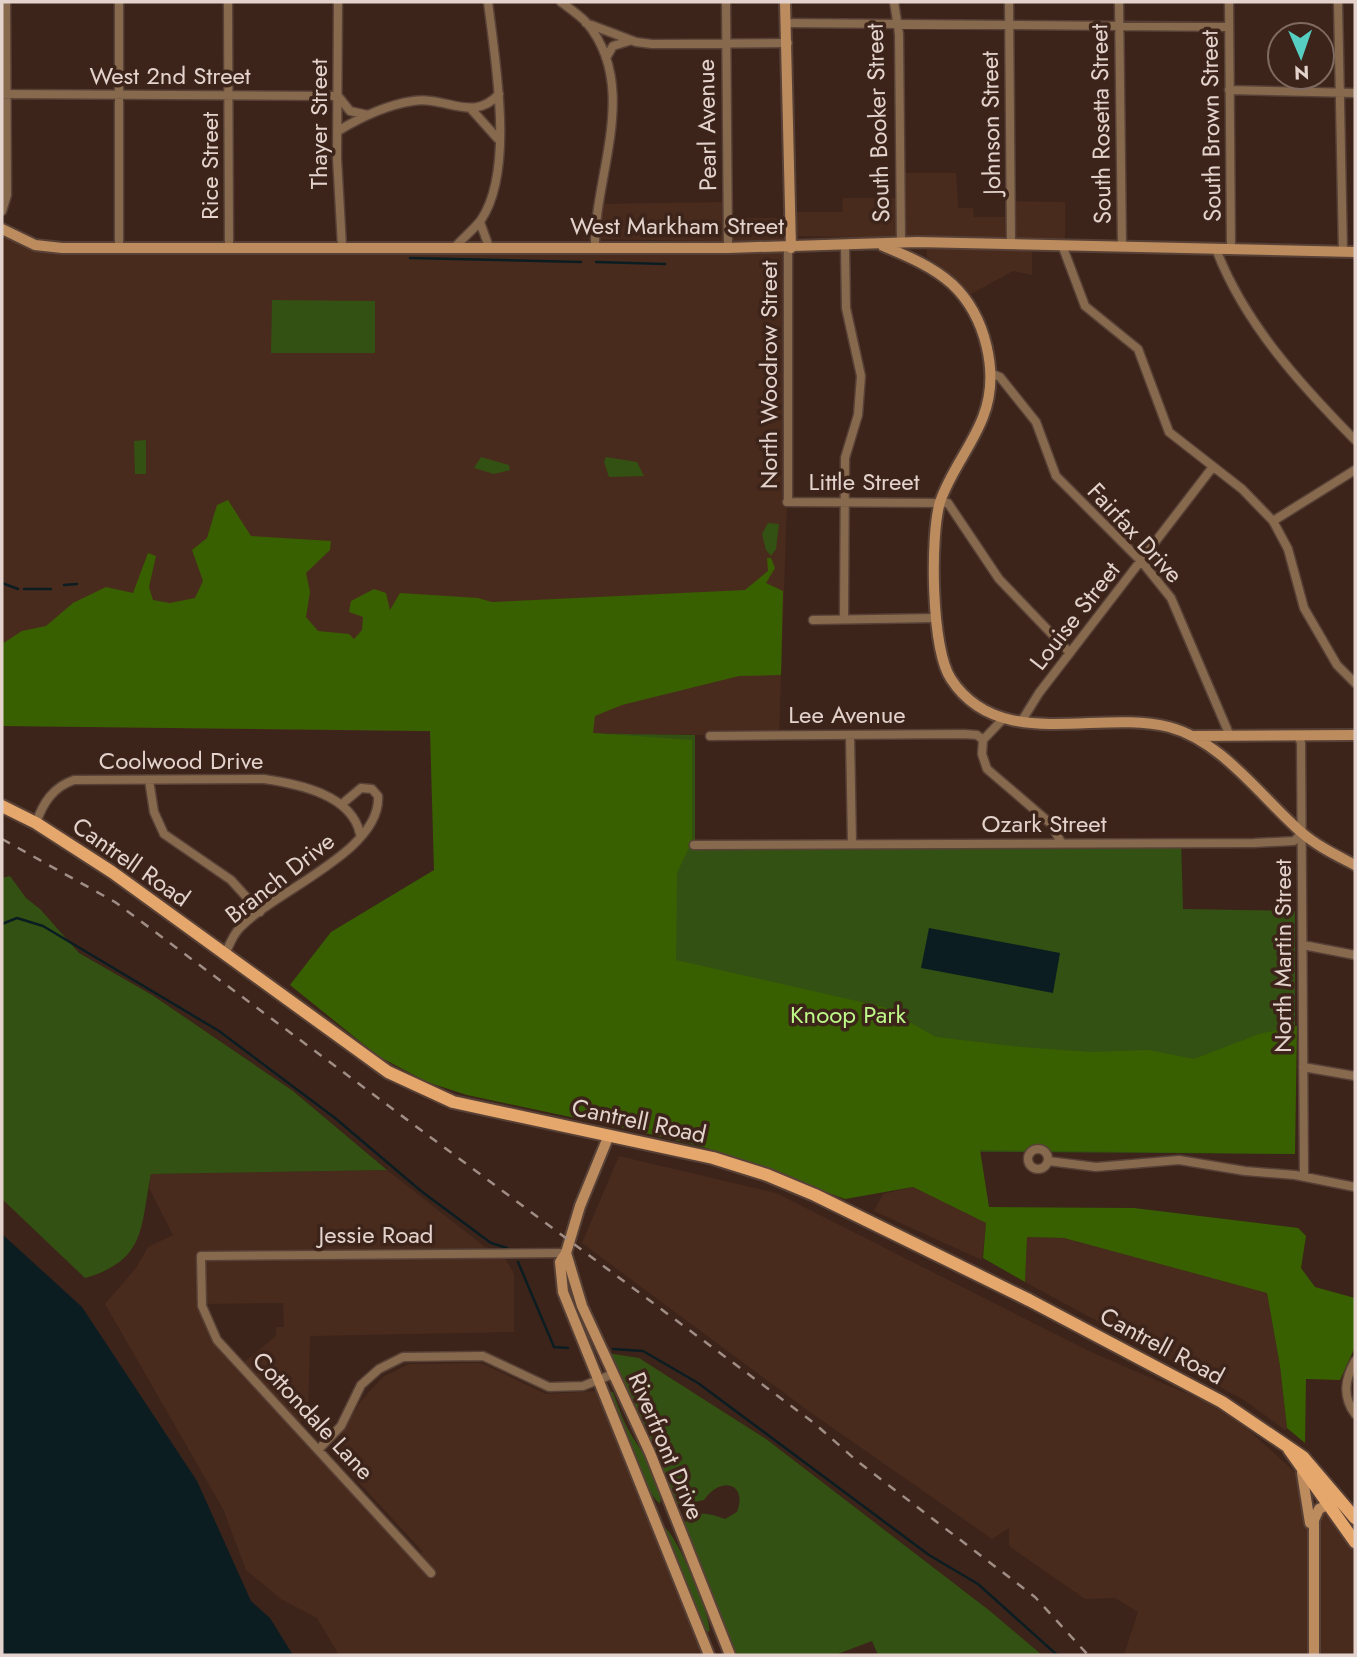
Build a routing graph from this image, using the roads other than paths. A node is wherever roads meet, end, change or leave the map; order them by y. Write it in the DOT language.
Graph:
graph roads {
  1 [pos="6,2"];
  2 [pos="118,2"];
  3 [pos="228,2"];
  4 [pos="338,2"];
  5 [pos="488,2"];
  6 [pos="561,2"];
  7 [pos="726,2"];
  8 [pos="785,2"];
  9 [pos="894,2"];
  10 [pos="1009,2"];
  11 [pos="1119,2"];
  12 [pos="1229,2"];
  13 [pos="1338,2"];
  14 [pos="586,23"];
  15 [pos="785,23"];
  16 [pos="895,23"];
  17 [pos="1009,24"];
  18 [pos="1119,25"];
  19 [pos="1229,27"];
  20 [pos="636,42"];
  21 [pos="788,43"];
  22 [pos="726,44"];
  23 [pos="606,58"];
  24 [pos="1229,90"];
  25 [pos="1339,92"];
  26 [pos="1355,93"];
  27 [pos="4,94"];
  28 [pos="499,94"];
  29 [pos="119,95"];
  30 [pos="229,95"];
  31 [pos="338,96"];
  32 [pos="472,110"];
  33 [pos="368,115"];
  34 [pos="338,131"];
  35 [pos="498,139"];
  36 [pos="2,211"];
  37 [pos="480,222"];
  38 [pos="2,229"];
  39 [pos="901,243"];
  40 [pos="877,244"];
  41 [pos="1011,244"];
  42 [pos="1062,245"];
  43 [pos="342,246"];
  44 [pos="845,246"];
  45 [pos="1122,246"];
  46 [pos="119,247"];
  47 [pos="229,247"];
  48 [pos="455,247"];
  49 [pos="489,247"];
  50 [pos="595,247"];
  51 [pos="728,248"];
  52 [pos="789,248"];
  53 [pos="1216,249"];
  54 [pos="1231,249"];
  55 [pos="1343,252"];
  56 [pos="1355,252"];
  57 [pos="990,373"];
  58 [pos="1355,440"];
  59 [pos="1212,468"];
  60 [pos="1355,470"];
  61 [pos="788,502"];
  62 [pos="845,502"];
  63 [pos="940,503"];
  64 [pos="1273,521"];
  65 [pos="1142,562"];
  66 [pos="844,618"];
  67 [pos="935,618"];
  68 [pos="813,620"];
  69 [pos="1070,653"];
  70 [pos="1355,683"];
  71 [pos="1003,719"];
  72 [pos="1021,722"];
  73 [pos="1298,735"];
  74 [pos="1355,735"];
  75 [pos="710,736"];
  76 [pos="850,736"];
  77 [pos="1193,736"];
  78 [pos="1230,736"];
  79 [pos="983,740"];
  80 [pos="149,780"];
  81 [pos="342,804"];
  82 [pos="2,806"];
  83 [pos="36,823"];
  84 [pos="1302,833"];
  85 [pos="360,834"];
  86 [pos="1061,842"];
  87 [pos="852,843"];
  88 [pos="694,845"];
  89 [pos="1355,865"];
  90 [pos="260,912"];
  91 [pos="1303,945"];
  92 [pos="225,954"];
  93 [pos="1355,955"];
  94 [pos="1303,1067"];
  95 [pos="1355,1076"];
  96 [pos="609,1135"];
  97 [pos="1048,1161"];
  98 [pos="1304,1177"];
  99 [pos="1355,1187"];
  100 [pos="566,1253"];
  101 [pos="201,1270"];
  102 [pos="1355,1361"];
  103 [pos="612,1374"];
  104 [pos="598,1380"];
  105 [pos="1355,1412"];
  106 [pos="1289,1449"];
  107 [pos="318,1450"];
  108 [pos="1302,1472"];
  109 [pos="1329,1504"];
  110 [pos="1355,1518"];
  111 [pos="1313,1536"];
  112 [pos="1355,1542"];
  113 [pos="431,1573"];
  114 [pos="709,1655"];
  115 [pos="730,1655"];
  116 [pos="1314,1655"];
  1 -- 27 [label="street"];
  2 -- 29 [label="street"];
  3 -- 30 [label="street, Rice Street"];
  4 -- 31 [label="street, Thayer Street"];
  5 -- 28 [label="street"];
  6 -- 14 [label="street"];
  7 -- 22 [label="street, Pearl Avenue"];
  8 -- 15 [label="street"];
  9 -- 16 [label="street, South Booker Street"];
  10 -- 17 [label="street, Johnson Street"];
  11 -- 18 [label="street, South Rosetta Street"];
  12 -- 19 [label="street, South Brown Street"];
  13 -- 25 [label="street"];
  14 -- 20 [label="street"];
  14 -- 23 [label="street"];
  15 -- 16 [label="street"];
  15 -- 21 [label="street"];
  16 -- 17 [label="street"];
  16 -- 39 [label="street, South Booker Street"];
  17 -- 18 [label="street"];
  17 -- 41 [label="street, Johnson Street"];
  18 -- 19 [label="street"];
  18 -- 45 [label="street, South Rosetta Street"];
  19 -- 24 [label="street, South Brown Street"];
  20 -- 22 [label="street"];
  20 -- 23 [label="street"];
  21 -- 22 [label="street"];
  21 -- 52 [label="street"];
  22 -- 51 [label="street, Pearl Avenue"];
  23 -- 50 [label="street"];
  24 -- 25 [label="street"];
  24 -- 54 [label="street, South Brown Street"];
  25 -- 26 [label="street"];
  25 -- 55 [label="street"];
  27 -- 29 [label="street, West 2nd Street"];
  27 -- 36 [label="street"];
  28 -- 32 [label="street"];
  28 -- 35 [label="street"];
  29 -- 30 [label="street, West 2nd Street"];
  29 -- 46 [label="street"];
  30 -- 31 [label="street, West 2nd Street"];
  30 -- 47 [label="street, Rice Street"];
  31 -- 33 [label="street"];
  31 -- 34 [label="street, Thayer Street"];
  32 -- 33 [label="street"];
  32 -- 35 [label="street"];
  33 -- 34 [label="street"];
  34 -- 43 [label="street, Thayer Street"];
  35 -- 37 [label="street"];
  37 -- 48 [label="street"];
  37 -- 49 [label="street"];
  38 -- 46 [label="street, West Markham Street"];
  39 -- 40 [label="street, West Markham Street"];
  39 -- 41 [label="street, West Markham Street"];
  40 -- 44 [label="street, West Markham Street"];
  40 -- 57 [label="street"];
  41 -- 42 [label="street, West Markham Street"];
  42 -- 45 [label="street, West Markham Street"];
  42 -- 59 [label="street"];
  43 -- 47 [label="street, West Markham Street"];
  43 -- 48 [label="street, West Markham Street"];
  44 -- 52 [label="street, West Markham Street"];
  44 -- 62 [label="street"];
  45 -- 53 [label="street, West Markham Street"];
  46 -- 47 [label="street, West Markham Street"];
  48 -- 49 [label="street, West Markham Street"];
  49 -- 50 [label="street, West Markham Street"];
  50 -- 51 [label="street, West Markham Street"];
  51 -- 52 [label="street, West Markham Street"];
  52 -- 61 [label="street, North Woodrow Street"];
  53 -- 54 [label="street, West Markham Street"];
  53 -- 58 [label="street"];
  54 -- 55 [label="street, West Markham Street"];
  55 -- 56 [label="street, West Markham Street"];
  57 -- 63 [label="street"];
  57 -- 65 [label="street, Fairfax Drive"];
  59 -- 64 [label="street"];
  59 -- 65 [label="street, Louise Street"];
  60 -- 64 [label="street"];
  61 -- 62 [label="street, Little Street"];
  62 -- 63 [label="street, Little Street"];
  62 -- 66 [label="street"];
  63 -- 67 [label="street"];
  63 -- 69 [label="street"];
  64 -- 70 [label="street"];
  65 -- 69 [label="street, Louise Street"];
  65 -- 78 [label="street, Fairfax Drive"];
  66 -- 67 [label="street"];
  66 -- 68 [label="street"];
  67 -- 71 [label="street"];
  69 -- 72 [label="street, Louise Street"];
  71 -- 72 [label="street"];
  71 -- 79 [label="street"];
  72 -- 77 [label="street"];
  73 -- 74 [label="street"];
  73 -- 78 [label="street"];
  73 -- 84 [label="street, North Martin Street"];
  75 -- 76 [label="street, Lee Avenue"];
  76 -- 79 [label="street, Lee Avenue"];
  76 -- 87 [label="street"];
  77 -- 78 [label="street"];
  77 -- 84 [label="street"];
  79 -- 86 [label="street"];
  80 -- 81 [label="street, Coolwood Drive"];
  80 -- 83 [label="street, Coolwood Drive"];
  80 -- 90 [label="street"];
  81 -- 85 [label="street, Branch Drive"];
  81 -- 85 [label="street, Branch Drive"];
  82 -- 83 [label="main road, Cantrell Road"];
  83 -- 92 [label="main road, Cantrell Road"];
  84 -- 86 [label="street, Ozark Street"];
  84 -- 89 [label="street"];
  84 -- 91 [label="street, North Martin Street"];
  85 -- 90 [label="street, Branch Drive"];
  86 -- 87 [label="street, Ozark Street"];
  87 -- 88 [label="street, Ozark Street"];
  90 -- 92 [label="street, Branch Drive"];
  91 -- 93 [label="street"];
  91 -- 94 [label="street, North Martin Street"];
  92 -- 96 [label="main road, Cantrell Road"];
  94 -- 95 [label="street"];
  94 -- 98 [label="street, North Martin Street"];
  96 -- 100 [label="street, Riverfront Drive"];
  96 -- 106 [label="main road, Cantrell Road"];
  97 -- 98 [label="street"];
  98 -- 99 [label="street"];
  100 -- 101 [label="street, Jessie Road"];
  100 -- 103 [label="street, Riverfront Drive"];
  100 -- 104 [label="street, Riverfront Drive"];
  101 -- 107 [label="street, Cottondale Lane"];
  102 -- 105 [label="street"];
  103 -- 104 [label="street"];
  103 -- 115 [label="street, Riverfront Drive"];
  104 -- 107 [label="street"];
  104 -- 114 [label="street, Riverfront Drive"];
  106 -- 108 [label="main road, Cantrell Road"];
  106 -- 110 [label="main road, Cantrell Road"];
  107 -- 113 [label="street, Cottondale Lane"];
  108 -- 109 [label="main road, Cantrell Road"];
  108 -- 111 [label="street"];
  109 -- 111 [label="street"];
  109 -- 112 [label="main road, Cantrell Road"];
  111 -- 116 [label="street"];
}
